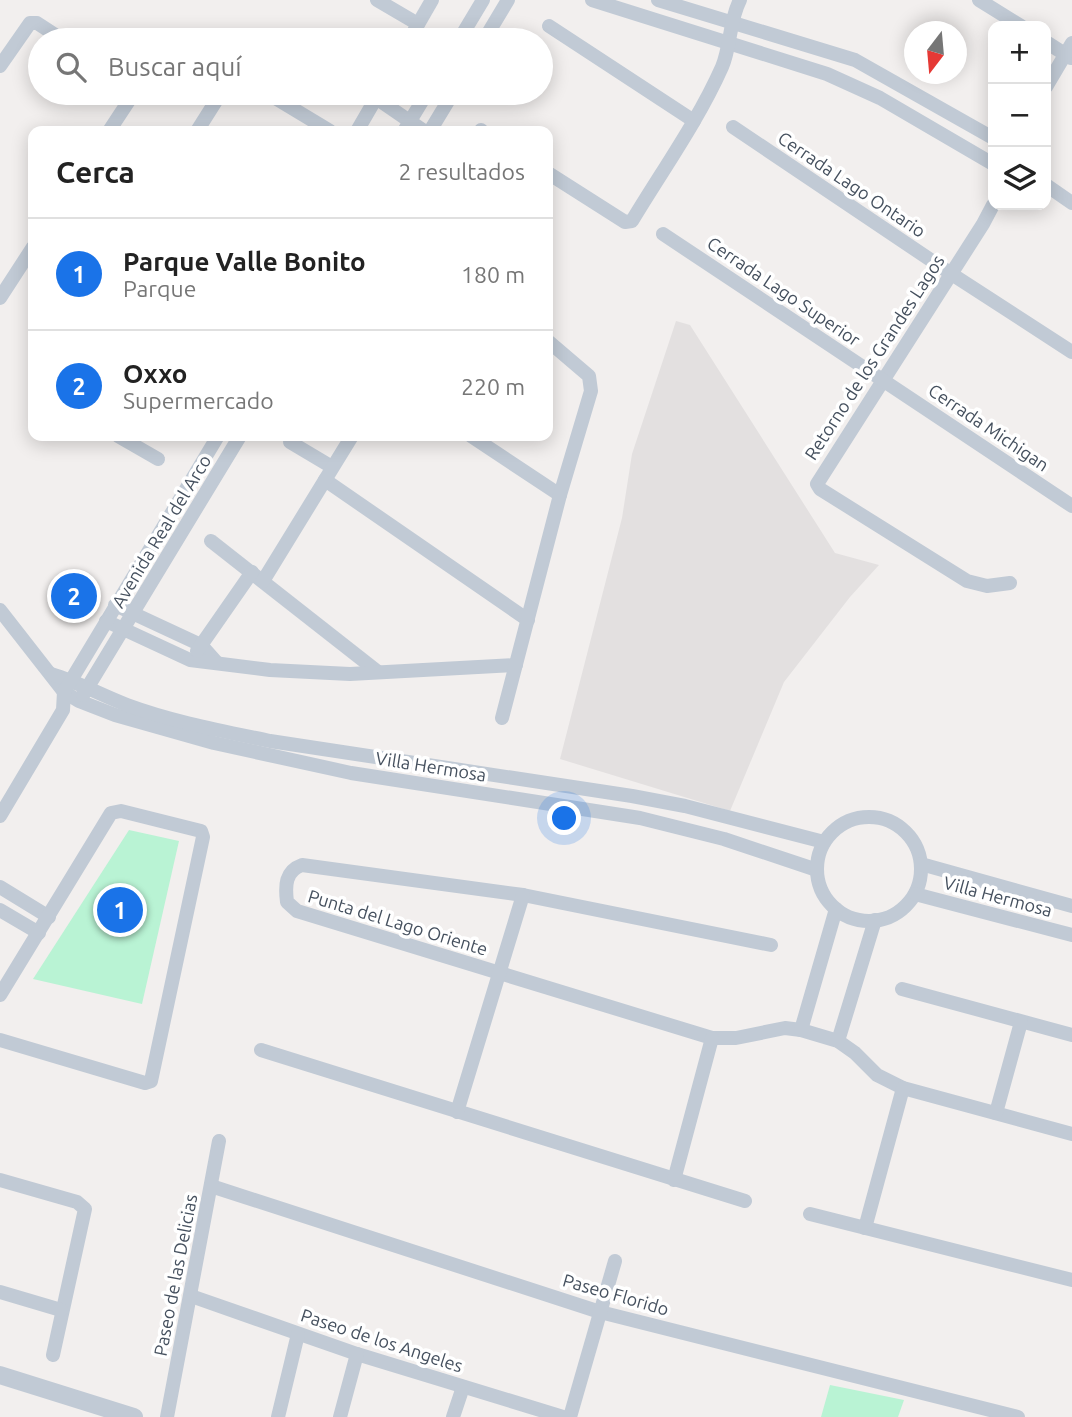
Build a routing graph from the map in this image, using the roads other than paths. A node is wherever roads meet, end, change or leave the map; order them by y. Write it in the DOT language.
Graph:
graph roads {
  1 [pos="377,0"];
  2 [pos="432,0"];
  3 [pos="483,0"];
  4 [pos="508,0"];
  5 [pos="592,0"];
  6 [pos="659,0"];
  7 [pos="740,0"];
  8 [pos="979,0"];
  9 [pos="1013,21"];
  10 [pos="732,22"];
  11 [pos="418,24"];
  12 [pos="549,26"];
  13 [pos="45,28"];
  14 [pos="416,28"];
  15 [pos="466,28"];
  16 [pos="491,28"];
  17 [pos="552,28"];
  18 [pos="553,29"];
  19 [pos="728,41"];
  20 [pos="1051,44"];
  21 [pos="1070,51"];
  22 [pos="0,66"];
  23 [pos="1048,84"];
  24 [pos="126,105"];
  25 [pos="213,105"];
  26 [pos="287,105"];
  27 [pos="373,105"];
  28 [pos="387,105"];
  29 [pos="419,105"];
  30 [pos="438,105"];
  31 [pos="446,105"];
  32 [pos="443,109"];
  33 [pos="694,121"];
  34 [pos="112,126"];
  35 [pos="200,126"];
  36 [pos="322,126"];
  37 [pos="360,126"];
  38 [pos="407,126"];
  39 [pos="433,126"];
  40 [pos="733,127"];
  41 [pos="988,135"];
  42 [pos="988,161"];
  43 [pos="553,176"];
  44 [pos="1051,188"];
  45 [pos="1072,203"];
  46 [pos="990,210"];
  47 [pos="663,234"];
  48 [pos="28,255"];
  49 [pos="950,273"];
  50 [pos="0,299"];
  51 [pos="553,345"];
  52 [pos="1072,352"];
  53 [pos="884,380"];
  54 [pos="127,441"];
  55 [pos="215,441"];
  56 [pos="237,441"];
  57 [pos="349,441"];
  58 [pos="479,441"];
  59 [pos="290,442"];
  60 [pos="158,459"];
  61 [pos="329,474"];
  62 [pos="560,495"];
  63 [pos="1072,506"];
  64 [pos="211,541"];
  65 [pos="257,576"];
  66 [pos="1010,583"];
  67 [pos="115,605"];
  68 [pos="0,610"];
  69 [pos="134,615"];
  70 [pos="528,620"];
  71 [pos="106,621"];
  72 [pos="124,630"];
  73 [pos="201,645"];
  74 [pos="190,660"];
  75 [pos="217,663"];
  76 [pos="516,665"];
  77 [pos="377,672"];
  78 [pos="67,686"];
  79 [pos="88,688"];
  80 [pos="79,701"];
  81 [pos="63,710"];
  82 [pos="502,718"];
  83 [pos="0,816"];
  84 [pos="824,842"];
  85 [pos="921,864"];
  86 [pos="817,870"];
  87 [pos="0,887"];
  88 [pos="915,894"];
  89 [pos="523,895"];
  90 [pos="1072,906"];
  91 [pos="0,909"];
  92 [pos="836,909"];
  93 [pos="49,917"];
  94 [pos="875,920"];
  95 [pos="39,933"];
  96 [pos="1072,935"];
  97 [pos="771,945"];
  98 [pos="499,973"];
  99 [pos="902,989"];
  100 [pos="0,995"];
  101 [pos="1021,1022"];
  102 [pos="801,1030"];
  103 [pos="1072,1035"];
  104 [pos="712,1038"];
  105 [pos="0,1040"];
  106 [pos="838,1041"];
  107 [pos="261,1050"];
  108 [pos="903,1088"];
  109 [pos="457,1112"];
  110 [pos="996,1113"];
  111 [pos="1072,1134"];
  112 [pos="219,1140"];
  113 [pos="0,1180"];
  114 [pos="674,1180"];
  115 [pos="211,1186"];
  116 [pos="745,1201"];
  117 [pos="810,1214"];
  118 [pos="865,1228"];
  119 [pos="615,1261"];
  120 [pos="1072,1280"];
  121 [pos="0,1293"];
  122 [pos="191,1296"];
  123 [pos="61,1310"];
  124 [pos="600,1312"];
  125 [pos="298,1334"];
  126 [pos="357,1354"];
  127 [pos="53,1355"];
  128 [pos="0,1375"];
  129 [pos="463,1387"];
  130 [pos="134,1417"];
  131 [pos="167,1417"];
  132 [pos="278,1417"];
  133 [pos="340,1417"];
  134 [pos="453,1417"];
  135 [pos="563,1417"];
  136 [pos="570,1417"];
  137 [pos="1018,1417"];
  1 -- 11 [label="street"];
  2 -- 11 [label="street"];
  3 -- 15 [label="street"];
  4 -- 16 [label="street"];
  5 -- 19 [label="street"];
  6 -- 10 [label="street"];
  7 -- 10 [label="street"];
  8 -- 9 [label="street"];
  10 -- 19 [label="street"];
  10 -- 41 [label="street"];
  11 -- 14 [label="street"];
  12 -- 17 [label="street"];
  13 -- 22 [label="street"];
  18 -- 33 [label="street"];
  19 -- 33 [label="street"];
  19 -- 42 [label="street"];
  20 -- 21 [label="street"];
  21 -- 23 [label="street"];
  24 -- 34 [label="street"];
  25 -- 35 [label="street"];
  26 -- 36 [label="street"];
  27 -- 37 [label="street"];
  28 -- 38 [label="street"];
  29 -- 38 [label="street"];
  30 -- 32 [label="street"];
  31 -- 32 [label="street"];
  32 -- 39 [label="street"];
  33 -- 43 [label="street"];
  40 -- 49 [label="street, Cerrada Lago Ontario"];
  44 -- 45 [label="street"];
  46 -- 49 [label="street, Retorno de los Grandes Lagos"];
  47 -- 53 [label="street, Cerrada Lago Superior"];
  48 -- 50 [label="street"];
  49 -- 52 [label="street, Cerrada Lago Ontario"];
  49 -- 53 [label="street, Retorno de los Grandes Lagos"];
  51 -- 62 [label="street"];
  53 -- 63 [label="street, Cerrada Michigan"];
  53 -- 66 [label="street, Retorno de los Grandes Lagos"];
  54 -- 60 [label="street"];
  55 -- 67 [label="street, Avenida Real del Arco"];
  56 -- 69 [label="street, Avenida Real del Arco"];
  57 -- 61 [label="street"];
  58 -- 62 [label="street"];
  59 -- 61 [label="street"];
  61 -- 65 [label="street"];
  61 -- 70 [label="street"];
  62 -- 70 [label="street"];
  64 -- 65 [label="street"];
  65 -- 73 [label="street"];
  65 -- 77 [label="street"];
  67 -- 69 [label="street"];
  67 -- 71 [label="street, Avenida Real del Arco"];
  68 -- 78 [label="street, Villa Hermosa"];
  69 -- 72 [label="street, Avenida Real del Arco"];
  69 -- 73 [label="street"];
  70 -- 76 [label="street"];
  71 -- 72 [label="street"];
  71 -- 78 [label="street, Avenida Real del Arco"];
  72 -- 74 [label="street"];
  72 -- 79 [label="street, Avenida Real del Arco"];
  73 -- 74 [label="street"];
  73 -- 75 [label="street"];
  74 -- 75 [label="street"];
  75 -- 77 [label="street"];
  76 -- 77 [label="street"];
  76 -- 82 [label="street"];
  78 -- 79 [label="street, Villa Hermosa"];
  78 -- 80 [label="street, Villa Hermosa"];
  78 -- 81 [label="street, Avenida Real del Arco"];
  79 -- 80 [label="street, Avenida Real del Arco"];
  79 -- 84 [label="street, Villa Hermosa"];
  80 -- 81 [label="street, Avenida Real del Arco"];
  80 -- 86 [label="street, Villa Hermosa"];
  81 -- 83 [label="street, Avenida Real del Arco"];
  84 -- 85 [label="street"];
  84 -- 86 [label="street"];
  85 -- 88 [label="street"];
  85 -- 90 [label="street, Villa Hermosa"];
  86 -- 92 [label="street"];
  87 -- 93 [label="street"];
  88 -- 94 [label="street"];
  88 -- 96 [label="street, Villa Hermosa"];
  89 -- 97 [label="street, Punta del Lago Oriente"];
  89 -- 98 [label="street"];
  89 -- 98 [label="street, Punta del Lago Oriente"];
  91 -- 95 [label="street"];
  92 -- 94 [label="street"];
  92 -- 102 [label="street"];
  93 -- 95 [label="street"];
  93 -- 105 [label="street"];
  94 -- 106 [label="street"];
  95 -- 100 [label="street"];
  98 -- 104 [label="street, Punta del Lago Oriente"];
  98 -- 109 [label="street"];
  99 -- 101 [label="street"];
  101 -- 103 [label="street"];
  101 -- 110 [label="street"];
  102 -- 104 [label="street, Punta del Lago Oriente"];
  102 -- 106 [label="street, Punta del Lago Oriente"];
  104 -- 114 [label="street"];
  106 -- 108 [label="street"];
  107 -- 109 [label="street"];
  108 -- 110 [label="street"];
  108 -- 118 [label="street"];
  109 -- 114 [label="street"];
  110 -- 111 [label="street"];
  112 -- 115 [label="street, Paseo de las Delicias"];
  113 -- 123 [label="street"];
  114 -- 116 [label="street"];
  115 -- 122 [label="street, Paseo de las Delicias"];
  115 -- 124 [label="street, Paseo Florido"];
  117 -- 118 [label="street"];
  118 -- 120 [label="street"];
  119 -- 124 [label="street"];
  121 -- 123 [label="street"];
  122 -- 125 [label="street, Paseo de los Angeles"];
  122 -- 131 [label="street, Paseo de las Delicias"];
  123 -- 127 [label="street"];
  124 -- 136 [label="street"];
  124 -- 137 [label="street, Paseo Florido"];
  125 -- 126 [label="street, Paseo de los Angeles"];
  125 -- 132 [label="street"];
  126 -- 129 [label="street, Paseo de los Angeles"];
  126 -- 133 [label="street"];
  128 -- 130 [label="street"];
  129 -- 134 [label="street"];
  129 -- 135 [label="street, Paseo de los Angeles"];
}
